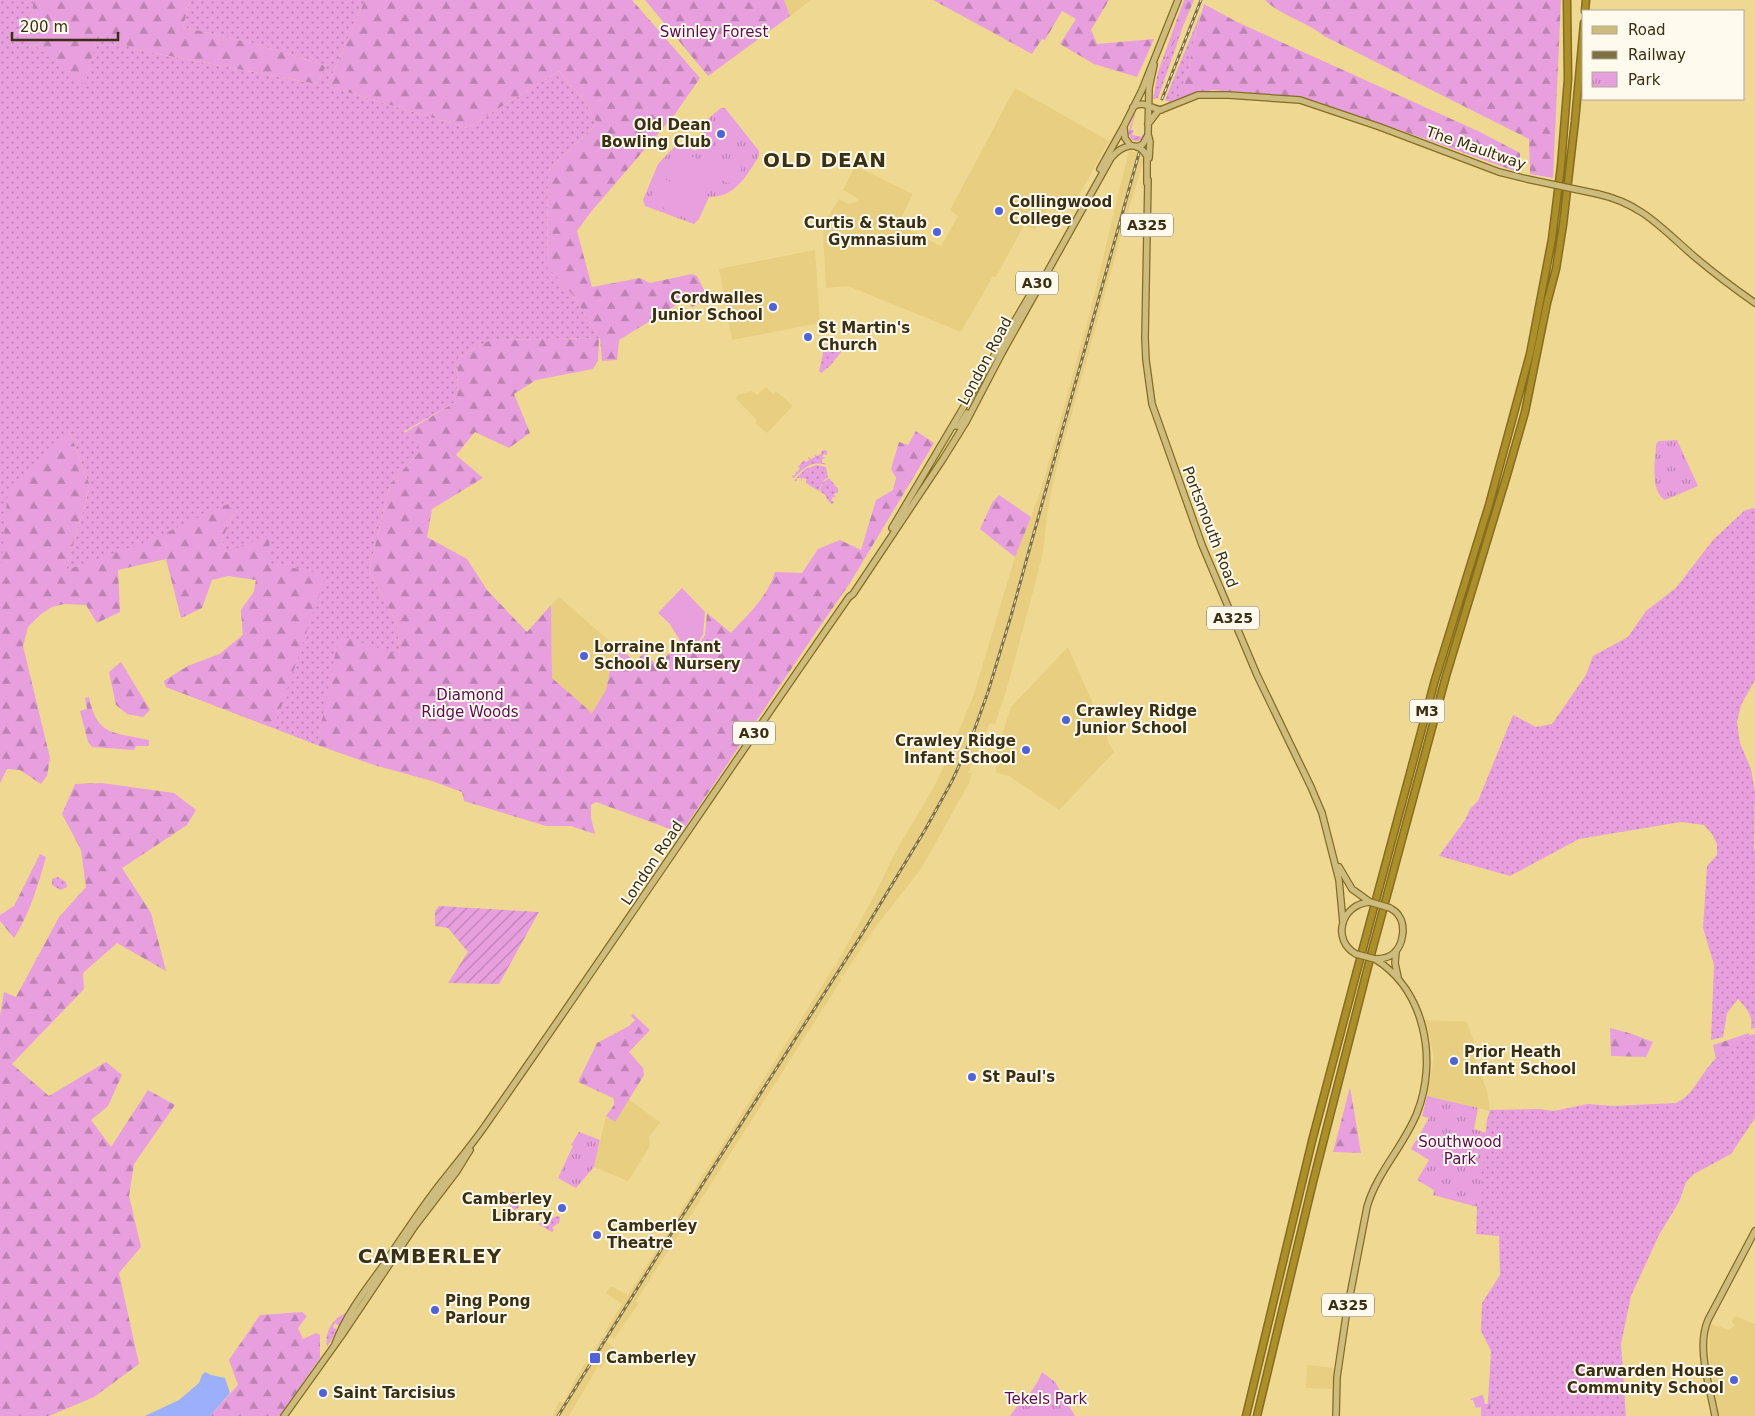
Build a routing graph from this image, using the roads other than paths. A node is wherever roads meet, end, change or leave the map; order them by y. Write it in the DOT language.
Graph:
graph roads {
  1 [pos="1178,0"];
  2 [pos="1567,0"];
  3 [pos="1582,45"];
  4 [pos="1154,58"];
  5 [pos="1143,83"];
  6 [pos="1149,88"];
  7 [pos="1148,106"];
  8 [pos="1133,107"];
  9 [pos="1162,110"];
  10 [pos="1148,124"];
  11 [pos="1124,126"];
  12 [pos="1148,134"];
  13 [pos="1130,145"];
  14 [pos="1137,147"];
  15 [pos="1147,183"];
  16 [pos="1069,227"];
  17 [pos="1048,268"];
  18 [pos="1755,303"];
  19 [pos="980,395"];
  20 [pos="956,425"];
  21 [pos="956,438"];
  22 [pos="849,598"];
  23 [pos="1335,861"];
  24 [pos="1368,901"];
  25 [pos="1343,923"];
  26 [pos="1396,952"];
  27 [pos="1375,959"];
  28 [pos="1398,977"];
  29 [pos="1755,1231"];
  30 [pos="284,1416"];
  31 [pos="1246,1416"];
  32 [pos="1257,1416"];
  33 [pos="1336,1416"];
  34 [pos="1715,1416"];
  1 -- 4 [label="main road, A30"];
  2 -- 31 [label="highway, M3"];
  3 -- 32 [label="highway, M3"];
  4 -- 5 [label="main road, A30"];
  4 -- 6 [label="main road, A30"];
  5 -- 6 [label="main road"];
  5 -- 8 [label="main road, A30"];
  6 -- 7 [label="main road, A30"];
  7 -- 8 [label="main road"];
  7 -- 9 [label="main road"];
  7 -- 10 [label="main road, A30"];
  8 -- 11 [label="main road, A30"];
  9 -- 10 [label="main road, The Maultway"];
  9 -- 18 [label="main road, The Maultway, bridge"];
  10 -- 12 [label="main road, A30"];
  11 -- 13 [label="main road"];
  11 -- 16 [label="main road, A30"];
  12 -- 14 [label="main road"];
  12 -- 15 [label="main road, Portsmouth Road / A325"];
  13 -- 14 [label="main road"];
  13 -- 16 [label="main road"];
  14 -- 15 [label="main road, Portsmouth Road / A325"];
  15 -- 23 [label="main road, Portsmouth Road / A325"];
  16 -- 17 [label="main road, A30"];
  17 -- 19 [label="main road, London Road / A30"];
  17 -- 20 [label="main road, London Road / A30"];
  19 -- 20 [label="main road"];
  19 -- 21 [label="main road, London Road / A30"];
  20 -- 21 [label="main road"];
  20 -- 22 [label="main road, London Road / A30"];
  21 -- 22 [label="main road, London Road / A30"];
  22 -- 30 [label="main road, London Road / A30"];
  23 -- 24 [label="main road, Portsmouth Road / A325"];
  23 -- 25 [label="main road, Portsmouth Road / A325"];
  24 -- 25 [label="main road"];
  24 -- 26 [label="main road, A325, bridge"];
  25 -- 27 [label="main road, A325, bridge"];
  26 -- 27 [label="main road"];
  26 -- 28 [label="main road, A325"];
  27 -- 28 [label="main road, A325"];
  28 -- 33 [label="main road, A325"];
  29 -- 34 [label="main road"];
}
